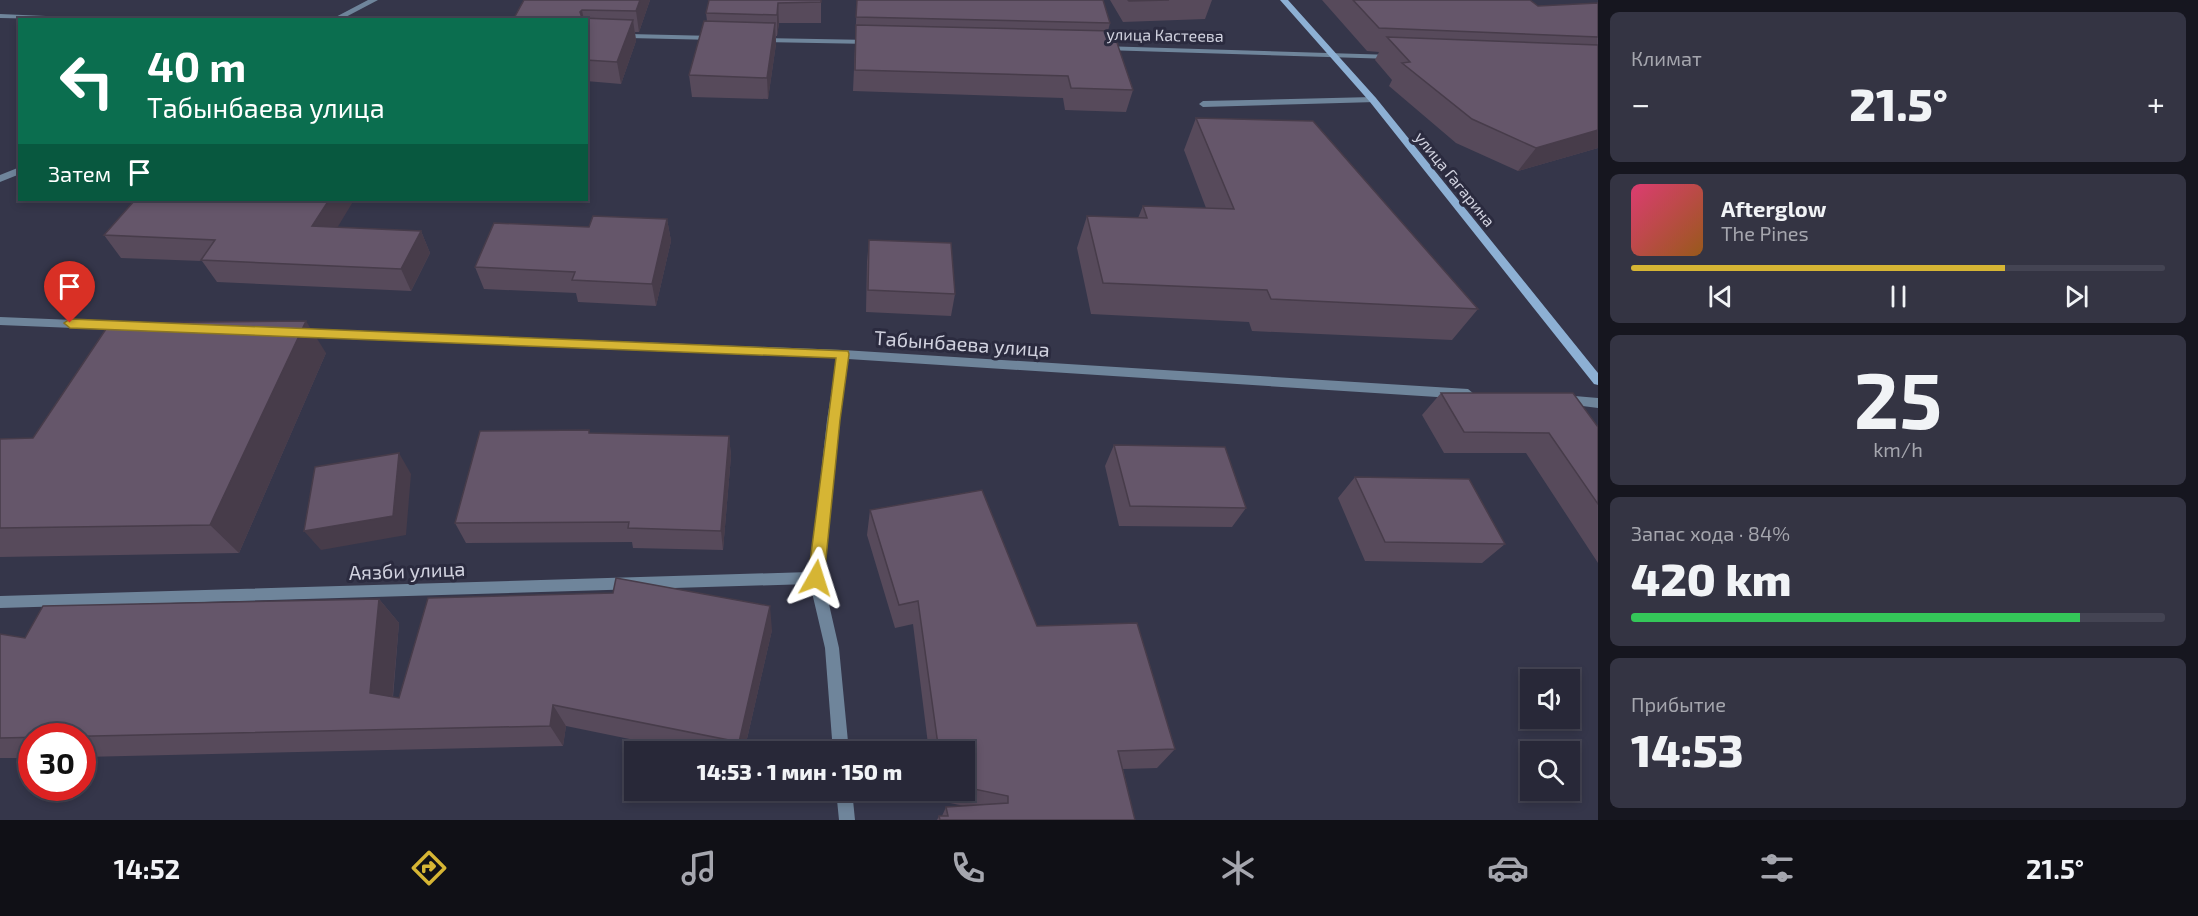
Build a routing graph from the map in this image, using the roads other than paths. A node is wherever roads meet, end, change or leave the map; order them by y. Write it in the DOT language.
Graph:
graph roads {
  1 [pos="374,0"];
  2 [pos="1284,0"];
  3 [pos="0,16"];
  4 [pos="46,18"];
  5 [pos="337,18"];
  6 [pos="588,35"];
  7 [pos="729,39"];
  8 [pos="752,39"];
  9 [pos="882,43"];
  10 [pos="1095,48"];
  11 [pos="1332,54"];
  12 [pos="1401,57"];
  13 [pos="1373,100"];
  14 [pos="1203,105"];
  15 [pos="18,171"];
  16 [pos="0,179"];
  17 [pos="0,321"];
  18 [pos="131,326"];
  19 [pos="285,332"];
  20 [pos="843,354"];
  21 [pos="1598,381"];
  22 [pos="1480,395"];
  23 [pos="1551,400"];
  24 [pos="1598,403"];
  25 [pos="816,578"];
  26 [pos="0,602"];
  27 [pos="840,741"];
  28 [pos="845,801"];
  29 [pos="847,820"];
  1 -- 5 [label="street"];
  2 -- 11 [label="main road, улица Гагарина"];
  3 -- 4 [label="street"];
  6 -- 7 [label="street"];
  8 -- 9 [label="street"];
  10 -- 11 [label="street, улица Кастеева"];
  11 -- 12 [label="street, улица Кастеева"];
  11 -- 13 [label="main road, улица Гагарина"];
  13 -- 14 [label="street"];
  13 -- 21 [label="main road, улица Гагарина"];
  15 -- 16 [label="street"];
  17 -- 18 [label="street"];
  19 -- 20 [label="street, Табынбаева улица"];
  20 -- 22 [label="street, Табынбаева улица"];
  20 -- 25 [label="street"];
  23 -- 24 [label="street"];
  25 -- 26 [label="street, Аязби улица"];
  25 -- 27 [label="street"];
  28 -- 29 [label="street"];
}
